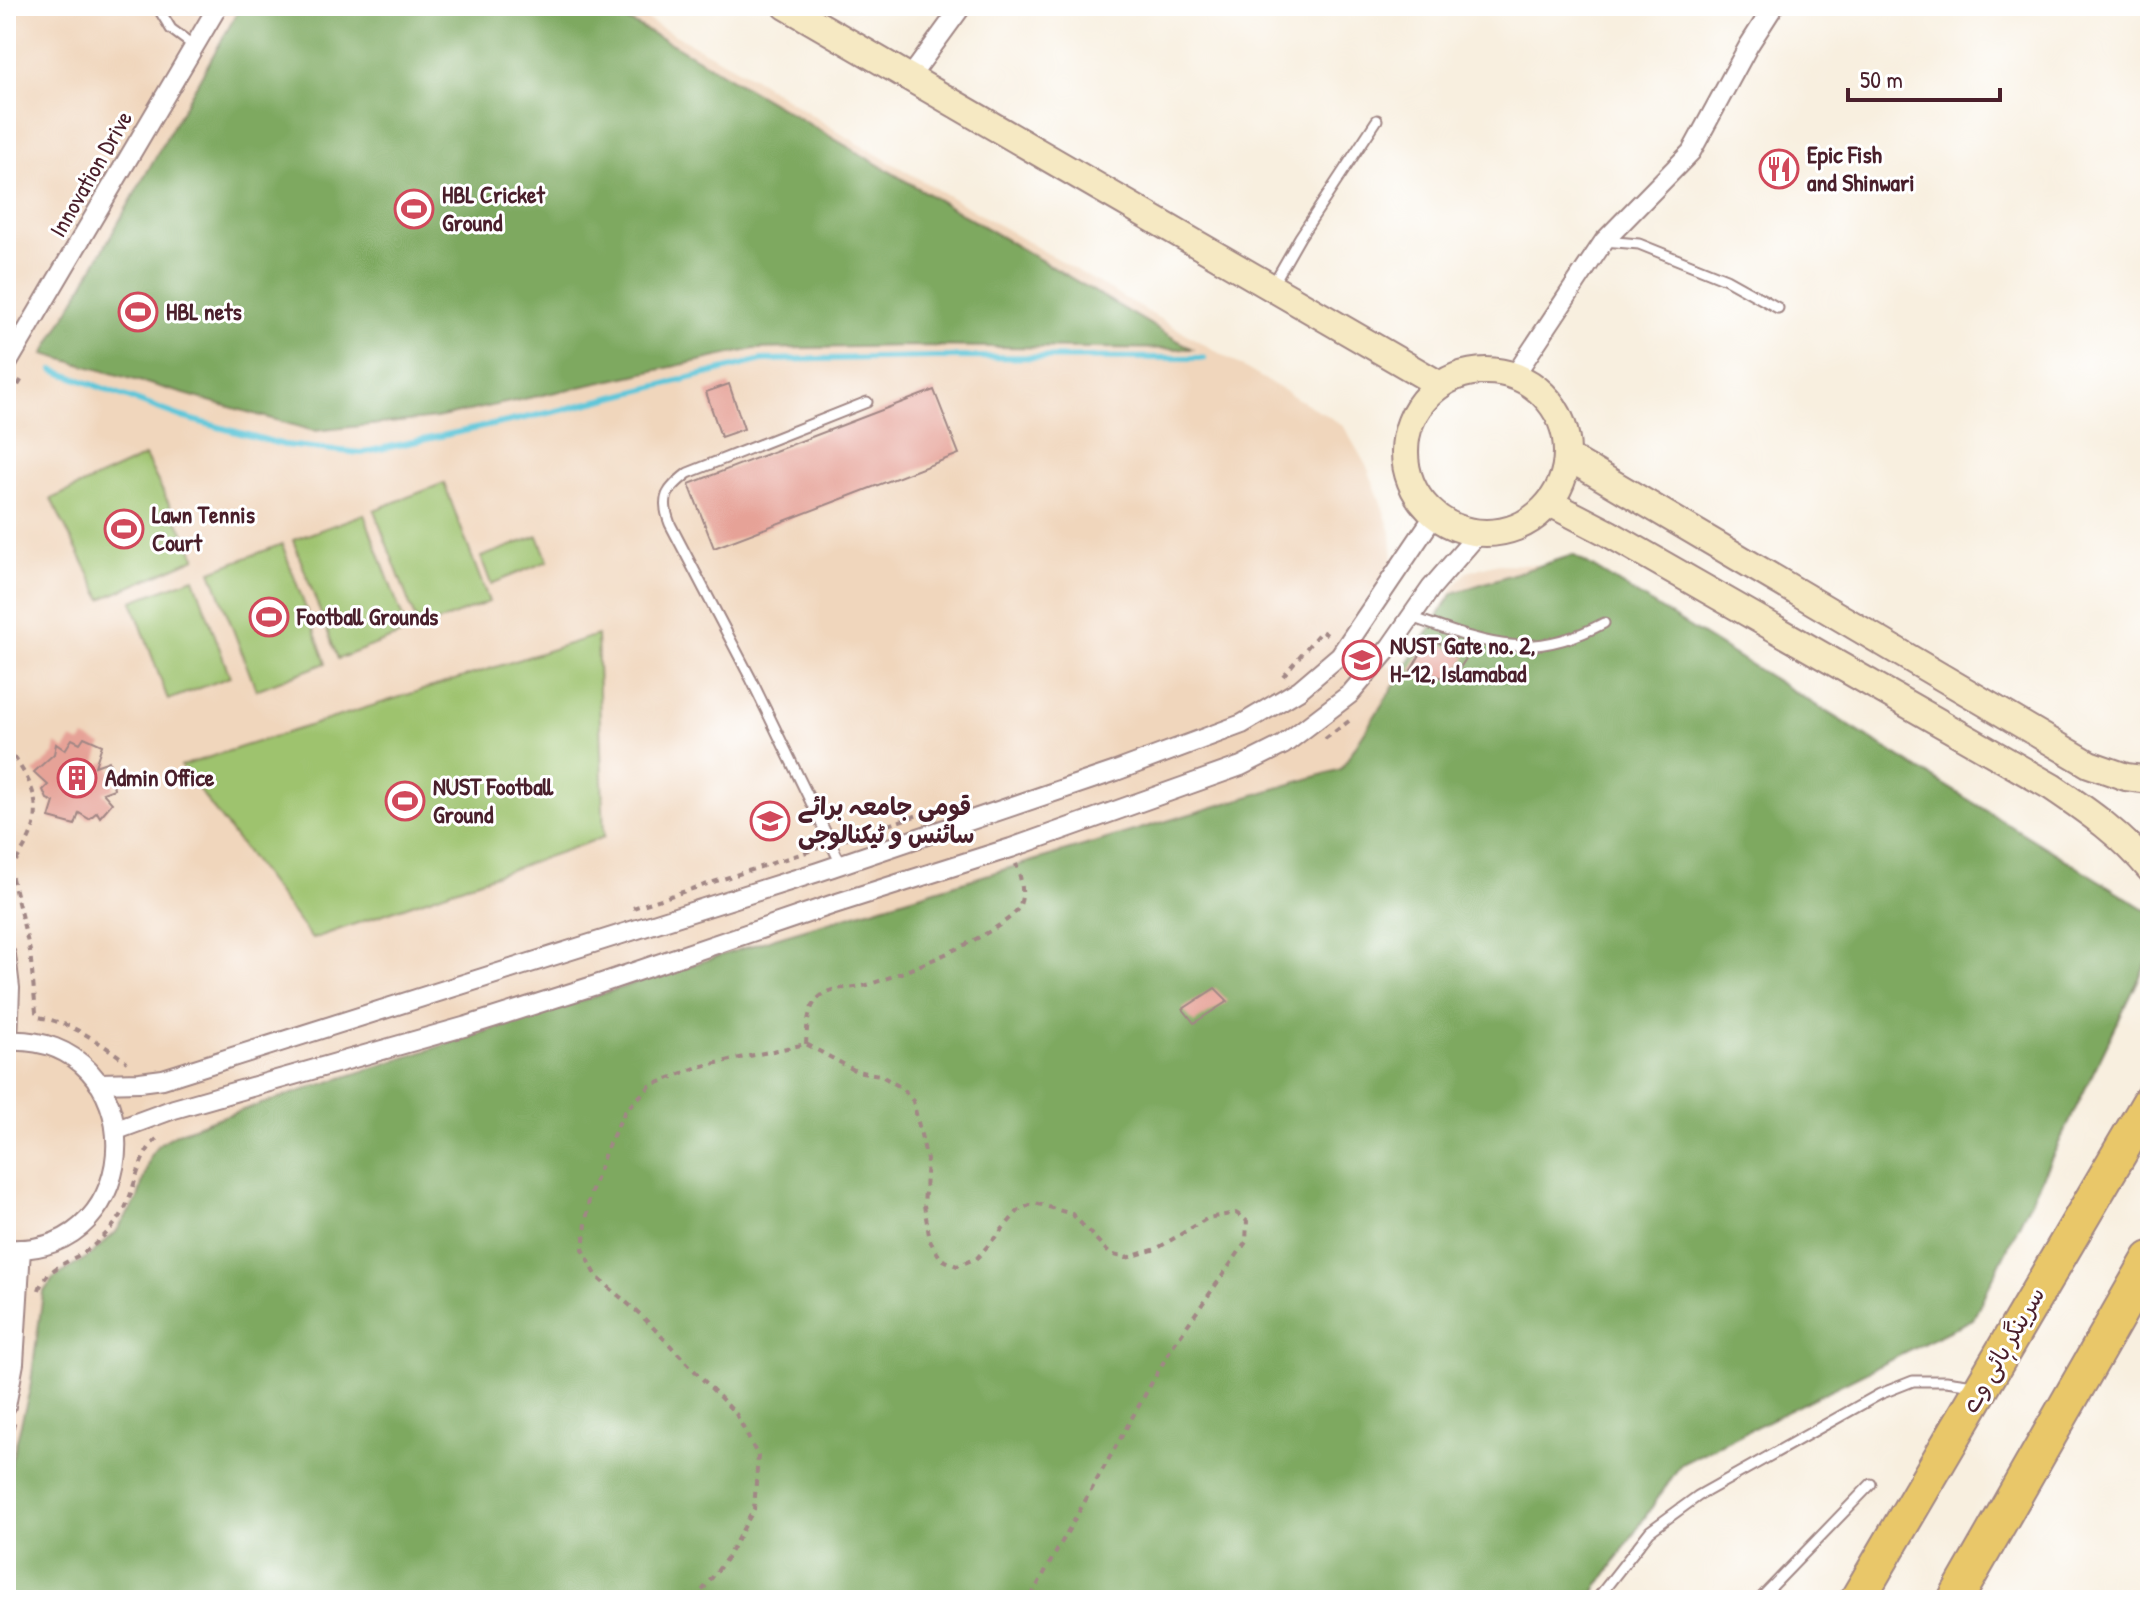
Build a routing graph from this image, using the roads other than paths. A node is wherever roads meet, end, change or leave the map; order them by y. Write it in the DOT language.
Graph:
graph roads {
  1 [pos="157,6"];
  2 [pos="218,6"];
  3 [pos="786,6"];
  4 [pos="962,6"];
  5 [pos="1774,6"];
  6 [pos="194,46"];
  7 [pos="911,76"];
  8 [pos="1377,120"];
  9 [pos="1604,241"];
  10 [pos="1272,287"];
  11 [pos="1778,308"];
  12 [pos="6,366"];
  13 [pos="1515,375"];
  14 [pos="1440,385"];
  15 [pos="867,402"];
  16 [pos="1568,457"];
  17 [pos="1550,503"];
  18 [pos="1434,516"];
  19 [pos="1478,534"];
  20 [pos="1411,617"];
  21 [pos="1604,623"];
  22 [pos="2150,780"];
  23 [pos="841,864"];
  24 [pos="2150,869"];
  25 [pos="818,872"];
  26 [pos="831,905"];
  27 [pos="6,955"];
  28 [pos="7,1041"];
  29 [pos="98,1083"];
  30 [pos="2150,1101"];
  31 [pos="117,1130"];
  32 [pos="14,1249"];
  33 [pos="2150,1259"];
  34 [pos="10,1363"];
  35 [pos="1982,1386"];
  36 [pos="12,1407"];
  37 [pos="1871,1484"];
  38 [pos="1596,1600"];
  39 [pos="1759,1600"];
  40 [pos="1857,1600"];
  41 [pos="1955,1600"];
  1 -- 6 [label="lane"];
  2 -- 6 [label="street, Innovation Drive"];
  3 -- 7 [label="main road"];
  4 -- 7 [label="street"];
  5 -- 9 [label="street"];
  6 -- 12 [label="street, Innovation Drive"];
  7 -- 10 [label="main road"];
  8 -- 10 [label="lane"];
  9 -- 11 [label="lane"];
  9 -- 13 [label="street"];
  10 -- 14 [label="main road"];
  13 -- 14 [label="main road"];
  13 -- 16 [label="main road"];
  14 -- 18 [label="main road"];
  15 -- 23 [label="lane"];
  16 -- 17 [label="main road"];
  16 -- 22 [label="main road"];
  17 -- 19 [label="main road"];
  17 -- 24 [label="main road"];
  18 -- 19 [label="main road"];
  18 -- 23 [label="street"];
  19 -- 20 [label="street"];
  20 -- 21 [label="lane"];
  20 -- 26 [label="street"];
  23 -- 25 [label="street"];
  25 -- 26 [label="street"];
  25 -- 29 [label="street"];
  26 -- 31 [label="street"];
  27 -- 28 [label="street"];
  28 -- 29 [label="street"];
  29 -- 31 [label="street"];
  30 -- 35 [label="highway, سرینگر ہائی وے"];
  31 -- 32 [label="street"];
  32 -- 34 [label="street"];
  33 -- 41 [label="highway"];
  34 -- 36 [label="street"];
  35 -- 38 [label="lane"];
  35 -- 40 [label="highway, سرینگر ہائی وے"];
  37 -- 39 [label="lane"];
}
